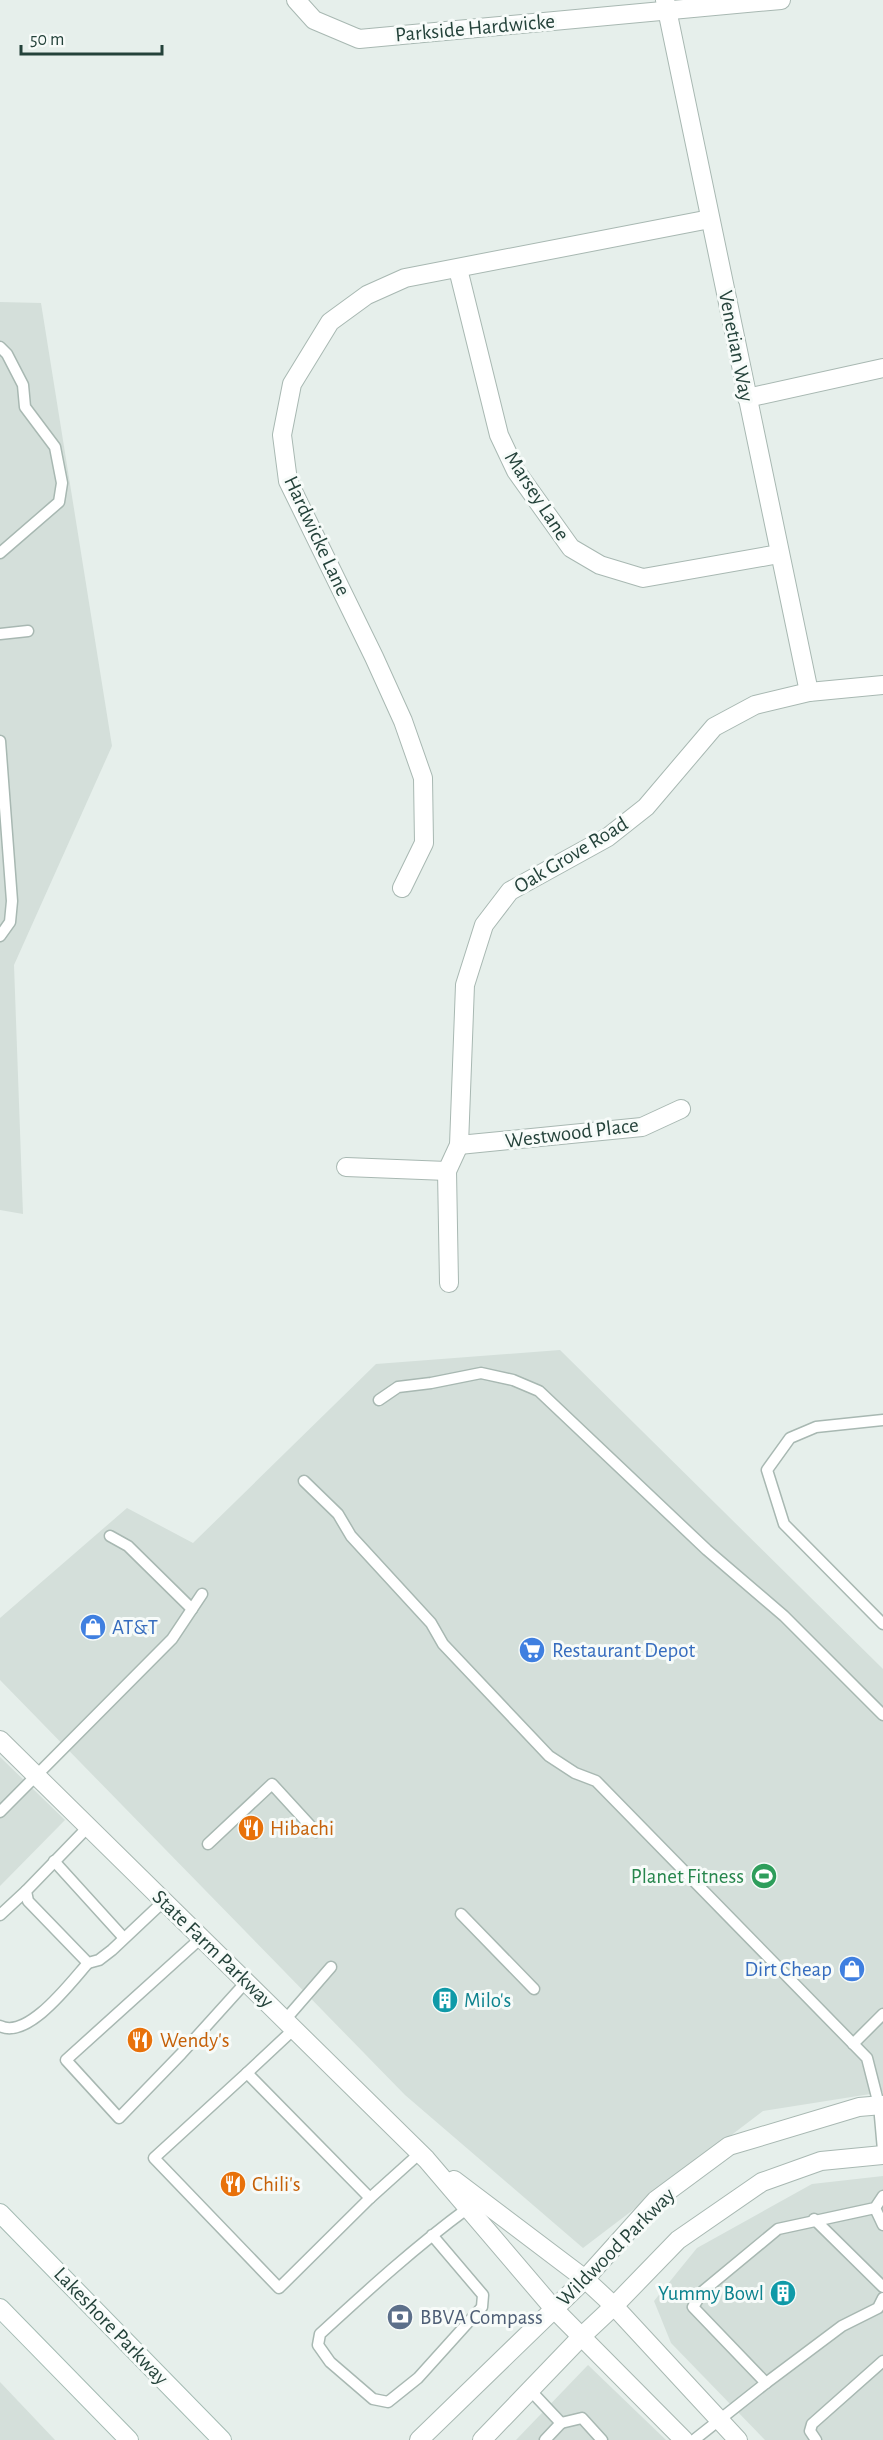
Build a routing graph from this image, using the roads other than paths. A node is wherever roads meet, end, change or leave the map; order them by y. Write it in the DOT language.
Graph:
graph roads {
  1 [pos="296,0"];
  2 [pos="781,0"];
  3 [pos="666,5"];
  4 [pos="710,219"];
  5 [pos="458,269"];
  6 [pos="0,347"];
  7 [pos="883,368"];
  8 [pos="747,398"];
  9 [pos="0,553"];
  10 [pos="779,554"];
  11 [pos="28,631"];
  12 [pos="0,634"];
  13 [pos="883,685"];
  14 [pos="809,692"];
  15 [pos="0,741"];
  16 [pos="402,888"];
  17 [pos="0,936"];
  18 [pos="681,1109"];
  19 [pos="459,1146"];
  20 [pos="346,1167"];
  21 [pos="447,1171"];
  22 [pos="449,1283"];
  23 [pos="379,1400"];
  24 [pos="883,1420"];
  25 [pos="304,1482"];
  26 [pos="110,1536"];
  27 [pos="202,1594"];
  28 [pos="192,1609"];
  29 [pos="883,1624"];
  30 [pos="883,1715"];
  31 [pos="0,1740"];
  32 [pos="37,1776"];
  33 [pos="0,1812"];
  34 [pos="88,1827"];
  35 [pos="316,1832"];
  36 [pos="208,1844"];
  37 [pos="54,1861"];
  38 [pos="26,1891"];
  39 [pos="164,1901"];
  40 [pos="460,1914"];
  41 [pos="0,1915"];
  42 [pos="123,1937"];
  43 [pos="201,1938"];
  44 [pos="88,1963"];
  45 [pos="331,1967"];
  46 [pos="246,1982"];
  47 [pos="534,1989"];
  48 [pos="883,2014"];
  49 [pos="290,2025"];
  50 [pos="0,2026"];
  51 [pos="853,2044"];
  52 [pos="247,2073"];
  53 [pos="881,2105"];
  54 [pos="883,2150"];
  55 [pos="883,2155"];
  56 [pos="423,2156"];
  57 [pos="883,2196"];
  58 [pos="370,2198"];
  59 [pos="468,2208"];
  60 [pos="875,2208"];
  61 [pos="0,2213"];
  62 [pos="814,2219"];
  63 [pos="883,2225"];
  64 [pos="432,2235"];
  65 [pos="585,2278"];
  66 [pos="883,2287"];
  67 [pos="883,2298"];
  68 [pos="614,2307"];
  69 [pos="0,2308"];
  70 [pos="554,2309"];
  71 [pos="582,2336"];
  72 [pos="883,2361"];
  73 [pos="766,2383"];
  74 [pos="530,2390"];
  75 [pos="720,2420"];
  76 [pos="561,2423"];
  77 [pos="129,2440"];
  78 [pos="222,2440"];
  79 [pos="419,2440"];
  80 [pos="482,2440"];
  81 [pos="545,2440"];
  82 [pos="602,2440"];
  83 [pos="684,2440"];
  84 [pos="694,2440"];
  85 [pos="738,2440"];
  86 [pos="816,2440"];
  1 -- 3 [label="street, Parkside Hardwicke"];
  2 -- 3 [label="street, Parkside Hardwicke"];
  3 -- 4 [label="street, Venetian Way"];
  4 -- 5 [label="street, Hardwicke Lane"];
  4 -- 8 [label="street, Venetian Way"];
  5 -- 10 [label="street, Marsey Lane"];
  5 -- 16 [label="street, Hardwicke Lane"];
  6 -- 9 [label="lane"];
  7 -- 8 [label="street"];
  8 -- 10 [label="street, Venetian Way"];
  10 -- 14 [label="street, Venetian Way"];
  11 -- 12 [label="lane"];
  13 -- 14 [label="street, Oak Grove Road"];
  14 -- 19 [label="street, Oak Grove Road"];
  15 -- 17 [label="lane"];
  18 -- 19 [label="street, Westwood Place"];
  19 -- 21 [label="street, Oak Grove Road"];
  20 -- 21 [label="street"];
  21 -- 22 [label="street, Oak Grove Road"];
  23 -- 30 [label="lane"];
  24 -- 29 [label="lane"];
  25 -- 51 [label="lane"];
  26 -- 28 [label="lane"];
  27 -- 28 [label="lane"];
  28 -- 32 [label="lane"];
  31 -- 32 [label="street, State Farm Parkway"];
  32 -- 33 [label="lane"];
  32 -- 34 [label="street, State Farm Parkway"];
  34 -- 37 [label="lane"];
  34 -- 39 [label="street, State Farm Parkway"];
  35 -- 36 [label="lane"];
  37 -- 38 [label="lane"];
  37 -- 42 [label="lane"];
  38 -- 41 [label="lane"];
  38 -- 44 [label="lane"];
  39 -- 42 [label="lane"];
  39 -- 43 [label="street, State Farm Parkway"];
  40 -- 47 [label="lane"];
  42 -- 44 [label="lane"];
  43 -- 46 [label="street, State Farm Parkway"];
  43 -- 46 [label="lane"];
  44 -- 50 [label="lane"];
  45 -- 49 [label="lane"];
  46 -- 49 [label="street, State Farm Parkway"];
  48 -- 51 [label="lane"];
  49 -- 52 [label="lane"];
  49 -- 56 [label="street, State Farm Parkway"];
  51 -- 53 [label="lane"];
  52 -- 58 [label="lane"];
  52 -- 58 [label="lane"];
  53 -- 54 [label="lane"];
  53 -- 65 [label="street, Wildwood Parkway"];
  55 -- 68 [label="street, Wildwood Parkway"];
  56 -- 58 [label="lane"];
  56 -- 59 [label="street, State Farm Parkway"];
  56 -- 65 [label="street, State Farm Parkway"];
  57 -- 60 [label="lane"];
  59 -- 64 [label="lane"];
  59 -- 70 [label="street, State Farm Parkway"];
  60 -- 62 [label="lane"];
  60 -- 63 [label="lane"];
  61 -- 78 [label="street, Lakeshore Parkway"];
  62 -- 66 [label="lane"];
  62 -- 73 [label="lane"];
  64 -- 64 [label="lane"];
  65 -- 68 [label="street, State Farm Parkway"];
  65 -- 70 [label="street, Wildwood Parkway"];
  67 -- 73 [label="lane"];
  68 -- 71 [label="street, Wildwood Parkway"];
  68 -- 75 [label="street, State Farm Parkway"];
  69 -- 77 [label="street"];
  70 -- 71 [label="street, State Farm Parkway"];
  70 -- 79 [label="street, Wildwood Parkway"];
  71 -- 74 [label="street, Wildwood Parkway"];
  71 -- 83 [label="street, State Farm Parkway"];
  72 -- 86 [label="lane"];
  73 -- 75 [label="lane"];
  74 -- 76 [label="lane"];
  74 -- 80 [label="street, Wildwood Parkway"];
  75 -- 84 [label="lane"];
  75 -- 85 [label="street, State Farm Parkway"];
  76 -- 81 [label="lane"];
  76 -- 82 [label="lane"];
}
